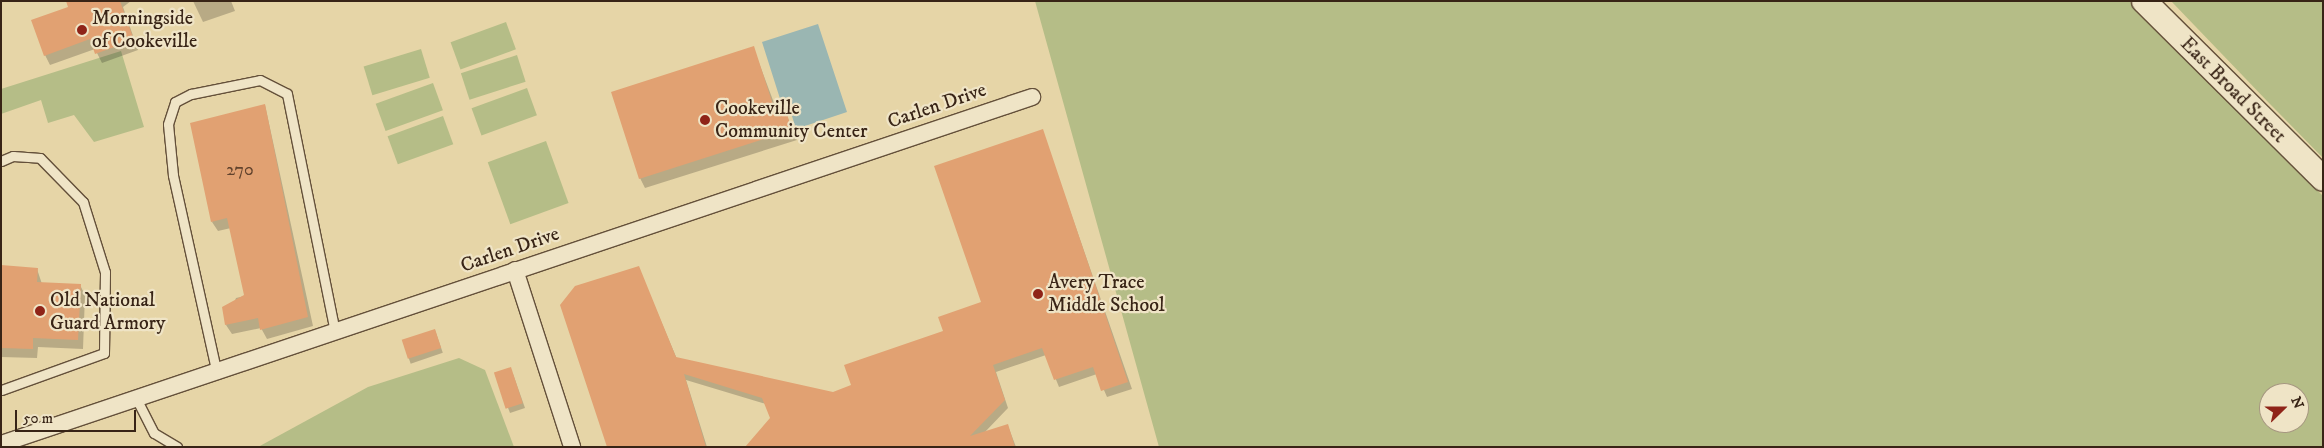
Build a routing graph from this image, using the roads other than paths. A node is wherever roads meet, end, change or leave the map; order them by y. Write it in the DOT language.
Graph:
graph roads {
  1 [pos="2144,1"];
  2 [pos="1032,97"];
  3 [pos="1,161"];
  4 [pos="2323,179"];
  5 [pos="515,270"];
  6 [pos="336,331"];
  7 [pos="217,374"];
  8 [pos="1,390"];
  9 [pos="138,400"];
  10 [pos="1,444"];
  11 [pos="177,447"];
  12 [pos="572,447"];
  1 -- 4 [label="street, East Broad Street"];
  2 -- 5 [label="street, Carlen Drive"];
  3 -- 8 [label="lane"];
  5 -- 6 [label="street, Carlen Drive"];
  5 -- 12 [label="street"];
  6 -- 7 [label="street, Carlen Drive"];
  6 -- 7 [label="lane"];
  7 -- 9 [label="street, Carlen Drive"];
  9 -- 10 [label="street, Carlen Drive"];
  9 -- 11 [label="lane"];
}
